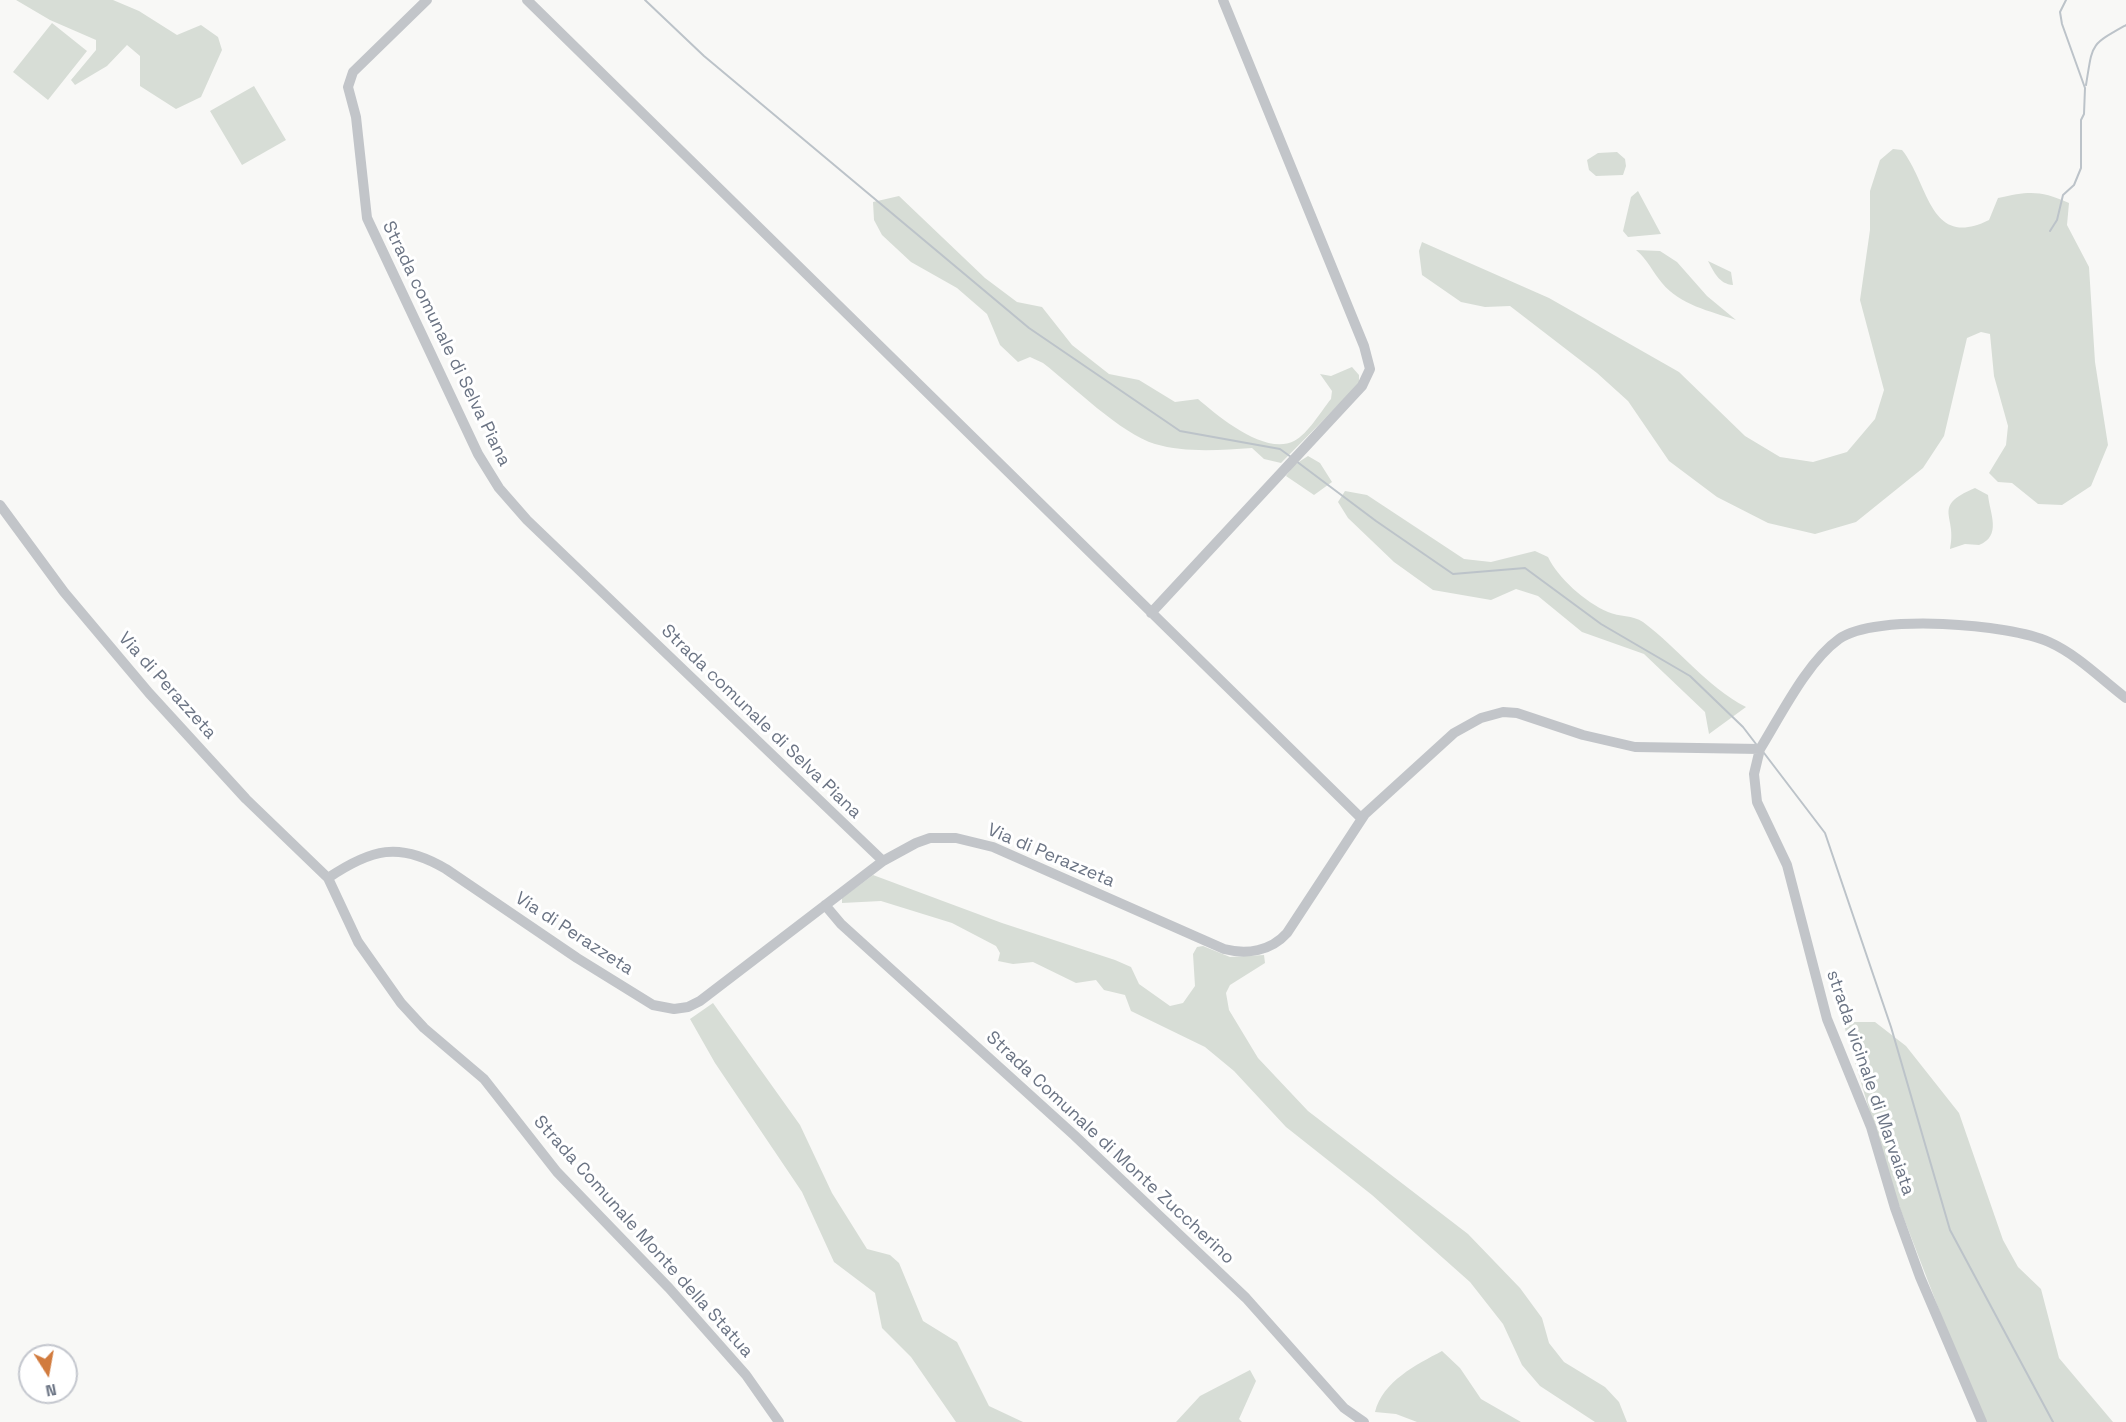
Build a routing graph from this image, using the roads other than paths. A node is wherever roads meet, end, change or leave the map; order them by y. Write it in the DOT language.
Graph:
graph roads {
  1 [pos="427,0"];
  2 [pos="527,0"];
  3 [pos="1223,0"];
  4 [pos="0,506"];
  5 [pos="1151,613"];
  6 [pos="2126,699"];
  7 [pos="1760,749"];
  8 [pos="1361,818"];
  9 [pos="883,861"];
  10 [pos="328,878"];
  11 [pos="825,905"];
  12 [pos="779,1422"];
  13 [pos="1364,1422"];
  14 [pos="1982,1422"];
  1 -- 9 [label="street, Strada comunale di Selva Piana"];
  2 -- 5 [label="street"];
  3 -- 5 [label="street"];
  4 -- 10 [label="street, Via di Perazzeta"];
  5 -- 8 [label="street"];
  6 -- 7 [label="street"];
  7 -- 8 [label="street, Via di Perazzeta"];
  7 -- 14 [label="street, strada vicinale di Marvaiata"];
  8 -- 9 [label="street, Via di Perazzeta"];
  9 -- 11 [label="street, Via di Perazzeta"];
  10 -- 11 [label="street, Via di Perazzeta"];
  10 -- 12 [label="street, Strada Comunale Monte della Statua"];
  11 -- 13 [label="street, Strada Comunale di Monte Zuccherino"];
}
